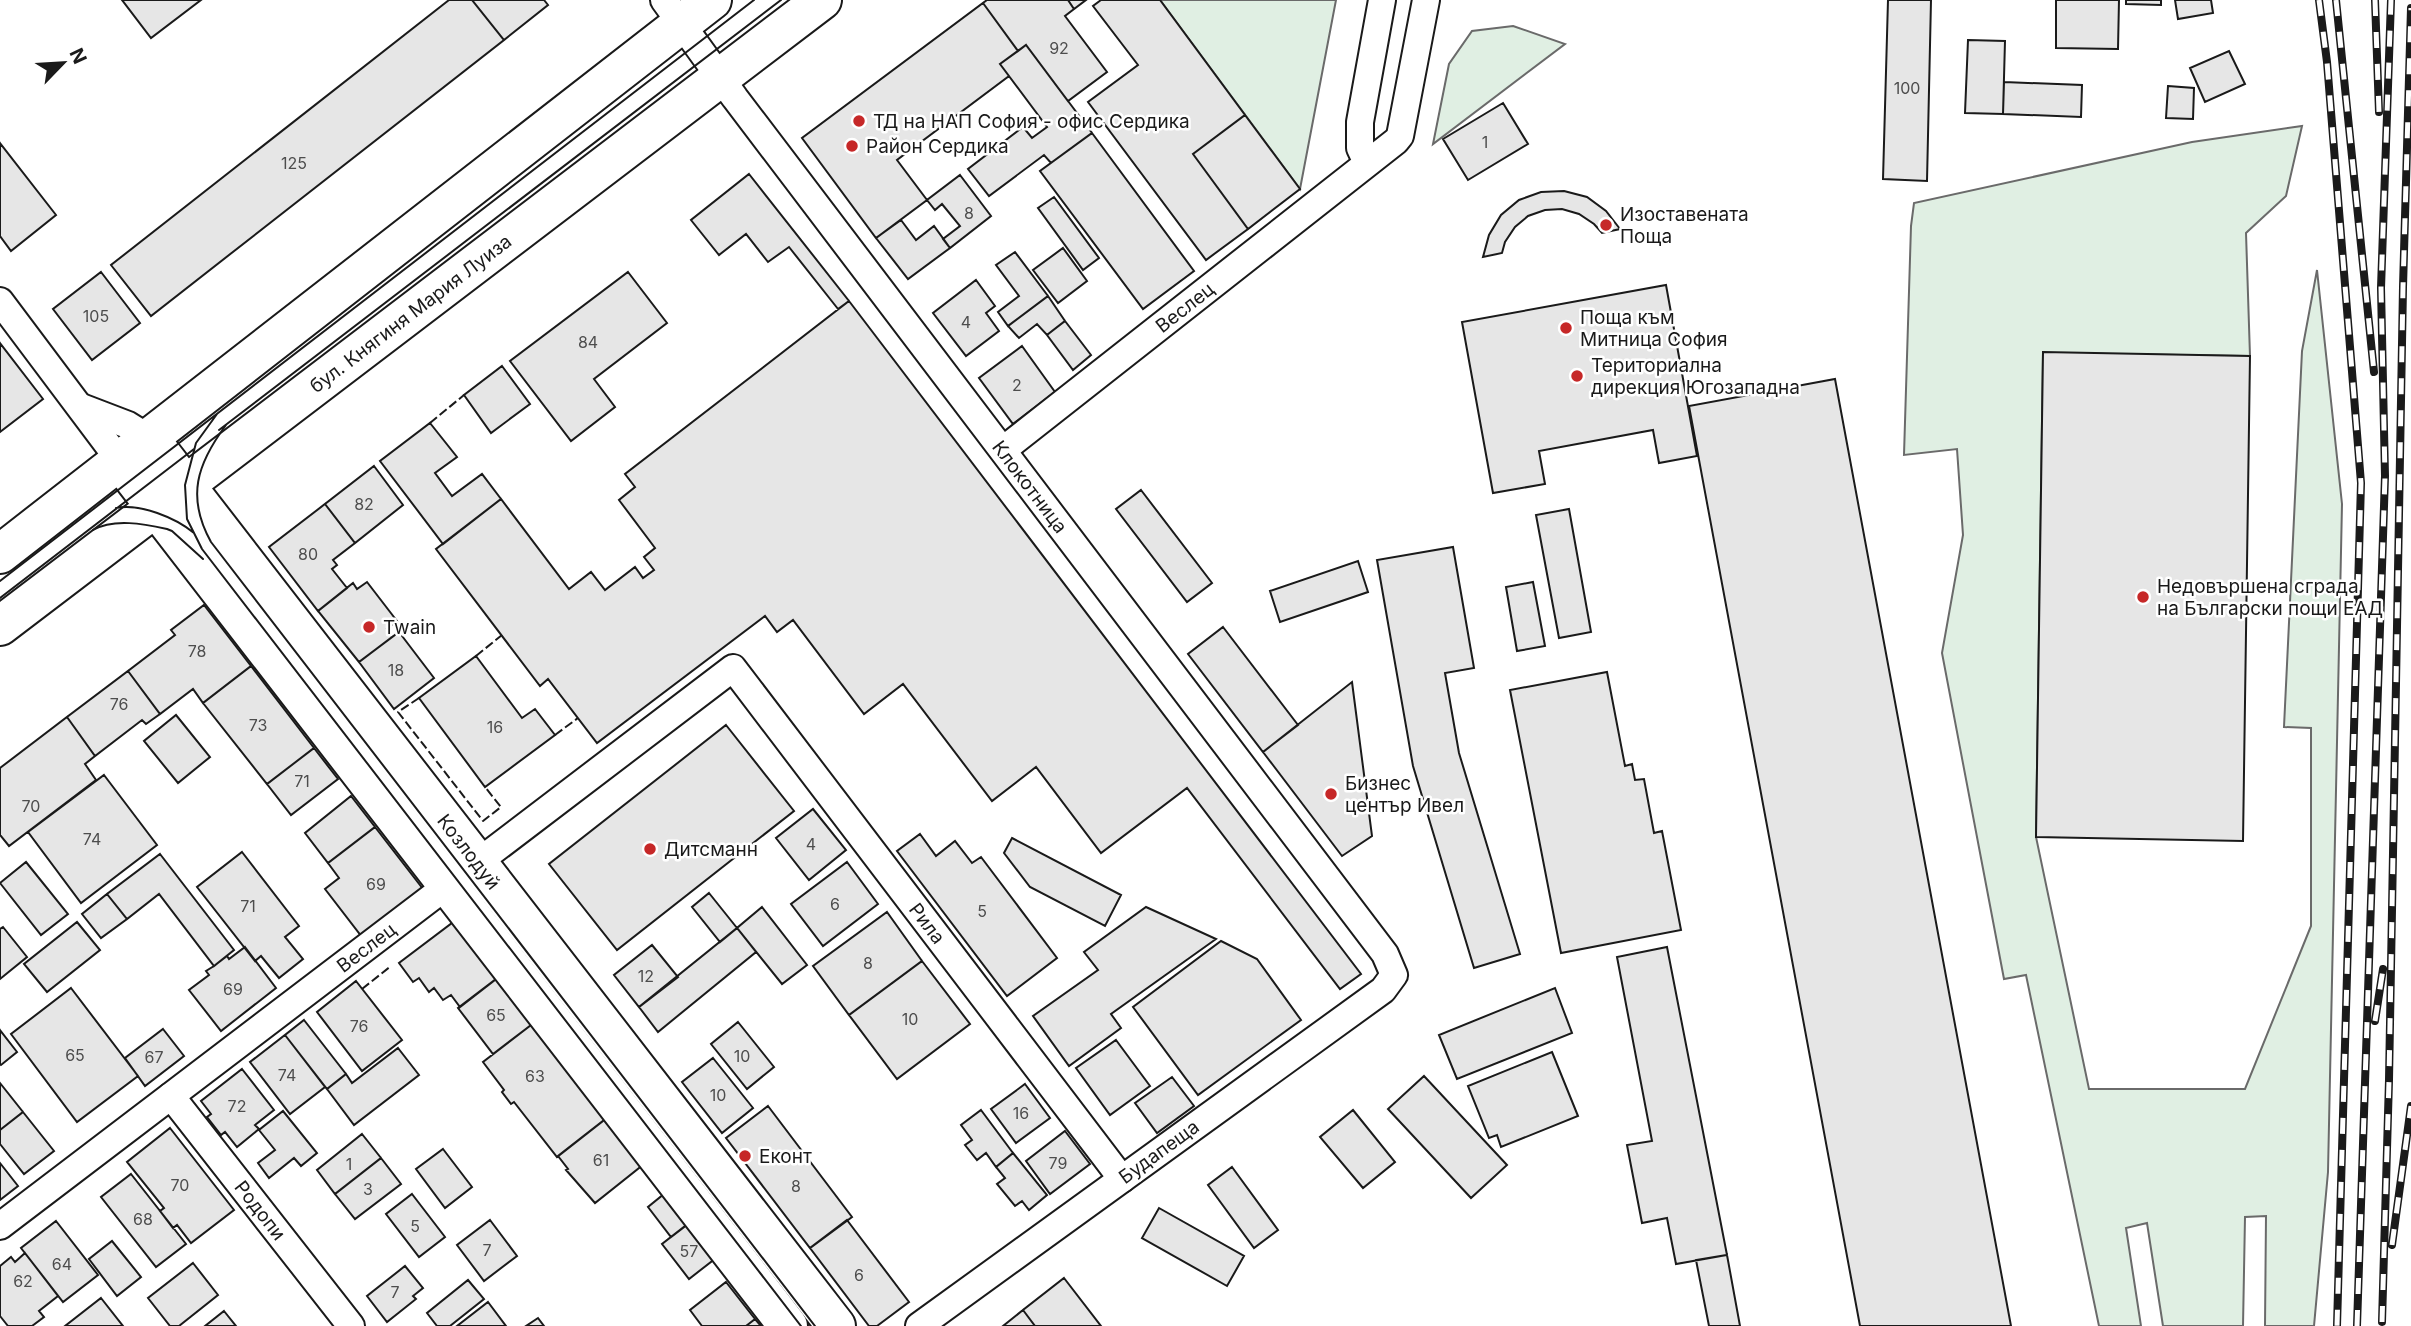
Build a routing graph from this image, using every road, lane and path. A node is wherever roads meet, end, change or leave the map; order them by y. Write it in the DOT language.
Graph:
graph roads {
  1 [pos="712,0"];
  2 [pos="822,0"];
  3 [pos="1382,0"];
  4 [pos="1426,0"];
  5 [pos="673,12"];
  6 [pos="721,77"];
  7 [pos="1367,163"];
  8 [pos="0,301"];
  9 [pos="80,407"];
  10 [pos="134,449"];
  11 [pos="1003,450"];
  12 [pos="170,496"];
  13 [pos="0,554"];
  14 [pos="0,626"];
  15 [pos="733,668"];
  16 [pos="477,862"];
  17 [pos="447,885"];
  18 [pos="1394,975"];
  19 [pos="172,1096"];
  20 [pos="1122,1179"];
  21 [pos="0,1226"];
  22 [pos="351,1326"];
  23 [pos="788,1326"];
  24 [pos="836,1326"];
  25 [pos="919,1326"];
  1 -- 5 [label="main road"];
  2 -- 6 [label="main road, бул. Княгиня Мария Луиза"];
  3 -- 7 [label="street"];
  4 -- 7 [label="street, Веслец"];
  5 -- 6 [label="street, Клокотница"];
  5 -- 10 [label="main road"];
  6 -- 11 [label="street, Клокотница"];
  6 -- 12 [label="main road, бул. Княгиня Мария Луиза"];
  7 -- 11 [label="street, Веслец"];
  8 -- 9 [label="street, Козлодуй"];
  9 -- 10 [label="street, Козлодуй"];
  9 -- 10 [label="street, Козлодуй"];
  10 -- 12 [label="main road, Козлодуй"];
  10 -- 13 [label="main road"];
  11 -- 18 [label="street, Клокотница"];
  12 -- 14 [label="main road, бул. Княгиня Мария Луиза"];
  12 -- 16 [label="main road, Козлодуй"];
  12 -- 17 [label="main road, Козлодуй"];
  15 -- 16 [label="street, Веслец"];
  15 -- 20 [label="street, Рила"];
  16 -- 17 [label="street, Веслец"];
  16 -- 24 [label="main road, Козлодуй"];
  17 -- 19 [label="street, Веслец"];
  17 -- 23 [label="main road, Козлодуй"];
  18 -- 20 [label="street, Будапеща"];
  19 -- 21 [label="street, Веслец"];
  19 -- 22 [label="street, Родопи"];
  20 -- 25 [label="street, Будапеща"];
}
